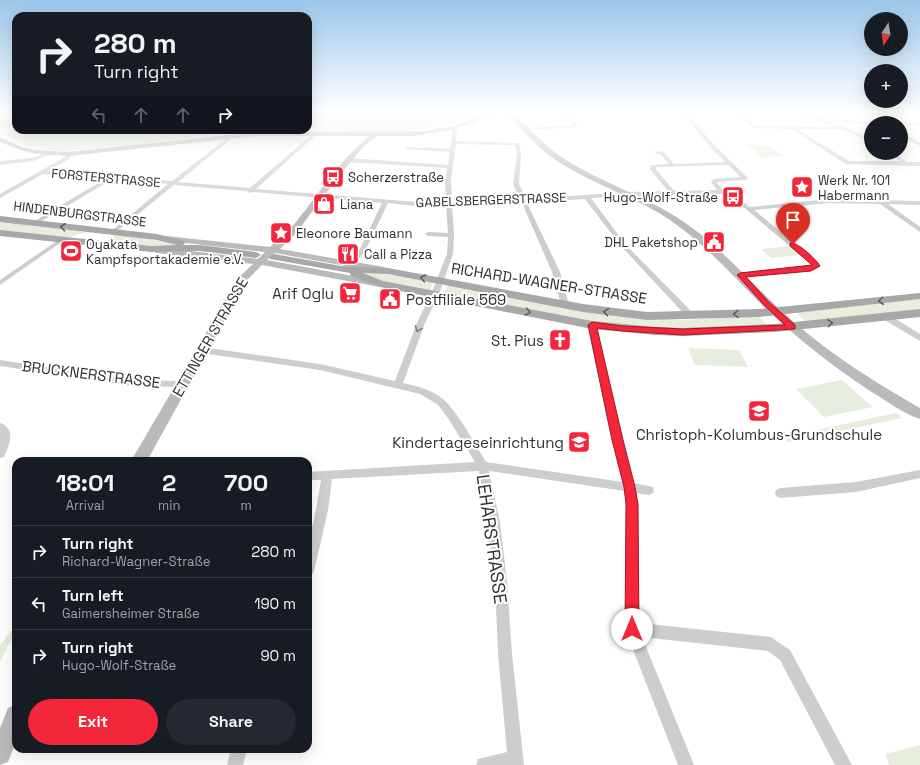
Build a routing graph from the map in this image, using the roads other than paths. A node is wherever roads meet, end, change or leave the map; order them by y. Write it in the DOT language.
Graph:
graph roads {
  1 [pos="17,147"];
  2 [pos="135,147"];
  3 [pos="217,147"];
  4 [pos="300,147"];
  5 [pos="360,147"];
  6 [pos="452,147"];
  7 [pos="517,147"];
  8 [pos="547,147"];
  9 [pos="713,147"];
  10 [pos="822,147"];
  11 [pos="407,148"];
  12 [pos="451,151"];
  13 [pos="657,152"];
  14 [pos="47,154"];
  15 [pos="69,154"];
  16 [pos="348,160"];
  17 [pos="901,160"];
  18 [pos="0,163"];
  19 [pos="729,163"];
  20 [pos="906,163"];
  21 [pos="672,164"];
  22 [pos="920,164"];
  23 [pos="449,167"];
  24 [pos="42,172"];
  25 [pos="109,179"];
  26 [pos="170,184"];
  27 [pos="250,191"];
  28 [pos="720,191"];
  29 [pos="672,193"];
  30 [pos="629,194"];
  31 [pos="1,195"];
  32 [pos="319,196"];
  33 [pos="588,197"];
  34 [pos="523,201"];
  35 [pos="386,202"];
  36 [pos="881,202"];
  37 [pos="920,203"];
  38 [pos="450,204"];
  39 [pos="749,209"];
  40 [pos="0,219"];
  41 [pos="35,223"];
  42 [pos="920,230"];
  43 [pos="98,231"];
  44 [pos="0,233"];
  45 [pos="112,233"];
  46 [pos="428,234"];
  47 [pos="451,235"];
  48 [pos="157,237"];
  49 [pos="61,240"];
  50 [pos="98,244"];
  51 [pos="200,248"];
  52 [pos="151,249"];
  53 [pos="273,253"];
  54 [pos="258,258"];
  55 [pos="352,264"];
  56 [pos="327,267"];
  57 [pos="388,271"];
  58 [pos="740,275"];
  59 [pos="440,281"];
  60 [pos="0,283"];
  61 [pos="380,284"];
  62 [pos="435,294"];
  63 [pos="920,296"];
  64 [pos="565,305"];
  65 [pos="775,311"];
  66 [pos="920,313"];
  67 [pos="691,316"];
  68 [pos="886,316"];
  69 [pos="592,325"];
  70 [pos="792,327"];
  71 [pos="920,338"];
  72 [pos="201,350"];
  73 [pos="0,363"];
  74 [pos="182,384"];
  75 [pos="398,385"];
  76 [pos="920,414"];
  77 [pos="0,427"];
  78 [pos="0,454"];
  79 [pos="141,457"];
  80 [pos="483,466"];
  81 [pos="920,474"];
  82 [pos="327,475"];
  83 [pos="312,476"];
  84 [pos="630,487"];
  85 [pos="649,490"];
  86 [pos="780,493"];
  87 [pos="312,554"];
  88 [pos="632,629"];
  89 [pos="12,726"];
  90 [pos="238,753"];
  91 [pos="0,754"];
  92 [pos="516,761"];
  93 [pos="235,765"];
  94 [pos="484,765"];
  95 [pos="686,765"];
  96 [pos="844,765"];
  1 -- 14 [label="main road"];
  2 -- 15 [label="main road"];
  3 -- 26 [label="street"];
  4 -- 27 [label="street"];
  5 -- 16 [label="main road, ETTINGER STRASSE"];
  6 -- 12 [label="street"];
  7 -- 34 [label="street"];
  8 -- 30 [label="main road"];
  9 -- 19 [label="street"];
  10 -- 20 [label="street"];
  11 -- 12 [label="street"];
  12 -- 23 [label="street"];
  13 -- 21 [label="street"];
  14 -- 15 [label="main road"];
  14 -- 18 [label="street"];
  15 -- 24 [label="street"];
  16 -- 23 [label="street"];
  16 -- 32 [label="main road, ETTINGER STRASSE"];
  17 -- 20 [label="street"];
  19 -- 21 [label="street"];
  19 -- 28 [label="street"];
  20 -- 22 [label="street"];
  21 -- 29 [label="street"];
  23 -- 38 [label="street"];
  24 -- 25 [label="street, FORSTERSTRASSE"];
  24 -- 31 [label="street"];
  25 -- 26 [label="street, FORSTERSTRASSE"];
  25 -- 41 [label="street"];
  26 -- 27 [label="street, GABELSBERGERSTRASSE"];
  26 -- 45 [label="street"];
  27 -- 32 [label="street, GABELSBERGERSTRASSE"];
  28 -- 29 [label="street, GABELSBERGERSTRASSE"];
  28 -- 39 [label="street"];
  29 -- 30 [label="street, GABELSBERGERSTRASSE"];
  30 -- 33 [label="street, GABELSBERGERSTRASSE"];
  30 -- 58 [label="main road"];
  32 -- 35 [label="street, GABELSBERGERSTRASSE"];
  32 -- 53 [label="main road, ETTINGER STRASSE"];
  33 -- 34 [label="street, GABELSBERGERSTRASSE"];
  33 -- 67 [label="street"];
  34 -- 38 [label="street, GABELSBERGERSTRASSE"];
  34 -- 64 [label="street"];
  35 -- 38 [label="street, GABELSBERGERSTRASSE"];
  35 -- 55 [label="street"];
  36 -- 37 [label="street"];
  36 -- 39 [label="street"];
  36 -- 42 [label="street"];
  38 -- 47 [label="street"];
  39 -- 58 [label="street"];
  40 -- 41 [label="main road, HINDENBURGSTRASSE"];
  43 -- 41 [label="main road, HINDENBURGSTRASSE, one-way"];
  43 -- 45 [label="main road, HINDENBURGSTRASSE"];
  43 -- 49 [label="main road"];
  44 -- 49 [label="main road, HINDENBURGSTRASSE"];
  45 -- 48 [label="main road, HINDENBURGSTRASSE"];
  45 -- 50 [label="main road"];
  46 -- 47 [label="street"];
  47 -- 59 [label="street"];
  48 -- 51 [label="main road, HINDENBURGSTRASSE"];
  48 -- 53 [label="main road, HINDENBURGSTRASSE"];
  49 -- 50 [label="main road, HINDENBURGSTRASSE"];
  49 -- 60 [label="street"];
  50 -- 52 [label="main road, HINDENBURGSTRASSE"];
  51 -- 52 [label="main road, HINDENBURGSTRASSE"];
  51 -- 54 [label="main road, HINDENBURGSTRASSE"];
  52 -- 54 [label="main road, HINDENBURGSTRASSE"];
  53 -- 54 [label="main road, ETTINGER STRASSE"];
  53 -- 55 [label="main road, RICHARD-WAGNER-STRASSE"];
  53 -- 56 [label="main road, RICHARD-WAGNER-STRASSE"];
  54 -- 61 [label="main road, RICHARD-WAGNER-STRASSE"];
  54 -- 72 [label="main road, ETTINGER STRASSE"];
  55 -- 57 [label="main road, RICHARD-WAGNER-STRASSE"];
  56 -- 57 [label="main road, RICHARD-WAGNER-STRASSE"];
  56 -- 61 [label="main road, RICHARD-WAGNER-STRASSE"];
  59 -- 57 [label="main road, RICHARD-WAGNER-STRASSE, one-way"];
  58 -- 65 [label="main road"];
  59 -- 62 [label="street"];
  59 -- 64 [label="main road, RICHARD-WAGNER-STRASSE"];
  61 -- 62 [label="main road, RICHARD-WAGNER-STRASSE"];
  62 -- 69 [label="main road, RICHARD-WAGNER-STRASSE, one-way"];
  62 -- 75 [label="street, one-way"];
  63 -- 65 [label="main road, RICHARD-WAGNER-STRASSE, one-way"];
  67 -- 64 [label="main road, RICHARD-WAGNER-STRASSE, one-way"];
  65 -- 67 [label="main road, RICHARD-WAGNER-STRASSE, one-way"];
  65 -- 70 [label="main road"];
  66 -- 68 [label="main road, RICHARD-WAGNER-STRASSE"];
  70 -- 68 [label="main road, RICHARD-WAGNER-STRASSE, one-way"];
  68 -- 71 [label="street"];
  69 -- 70 [label="main road, RICHARD-WAGNER-STRASSE"];
  69 -- 84 [label="street"];
  70 -- 76 [label="main road"];
  72 -- 74 [label="main road, ETTINGER STRASSE"];
  72 -- 75 [label="street, LEHARSTRASSE"];
  73 -- 74 [label="street, BRUCKNERSTRASSE"];
  74 -- 79 [label="main road, ETTINGER STRASSE"];
  75 -- 80 [label="street, LEHARSTRASSE"];
  77 -- 78 [label="street"];
  80 -- 82 [label="street"];
  80 -- 84 [label="street"];
  80 -- 92 [label="street, LEHARSTRASSE"];
  81 -- 86 [label="street"];
  82 -- 83 [label="street"];
  82 -- 87 [label="street"];
  84 -- 85 [label="street"];
  84 -- 88 [label="street"];
  88 -- 95 [label="street"];
  88 -- 96 [label="street"];
  89 -- 91 [label="main road"];
  90 -- 93 [label="street"];
  92 -- 94 [label="street"];
}
